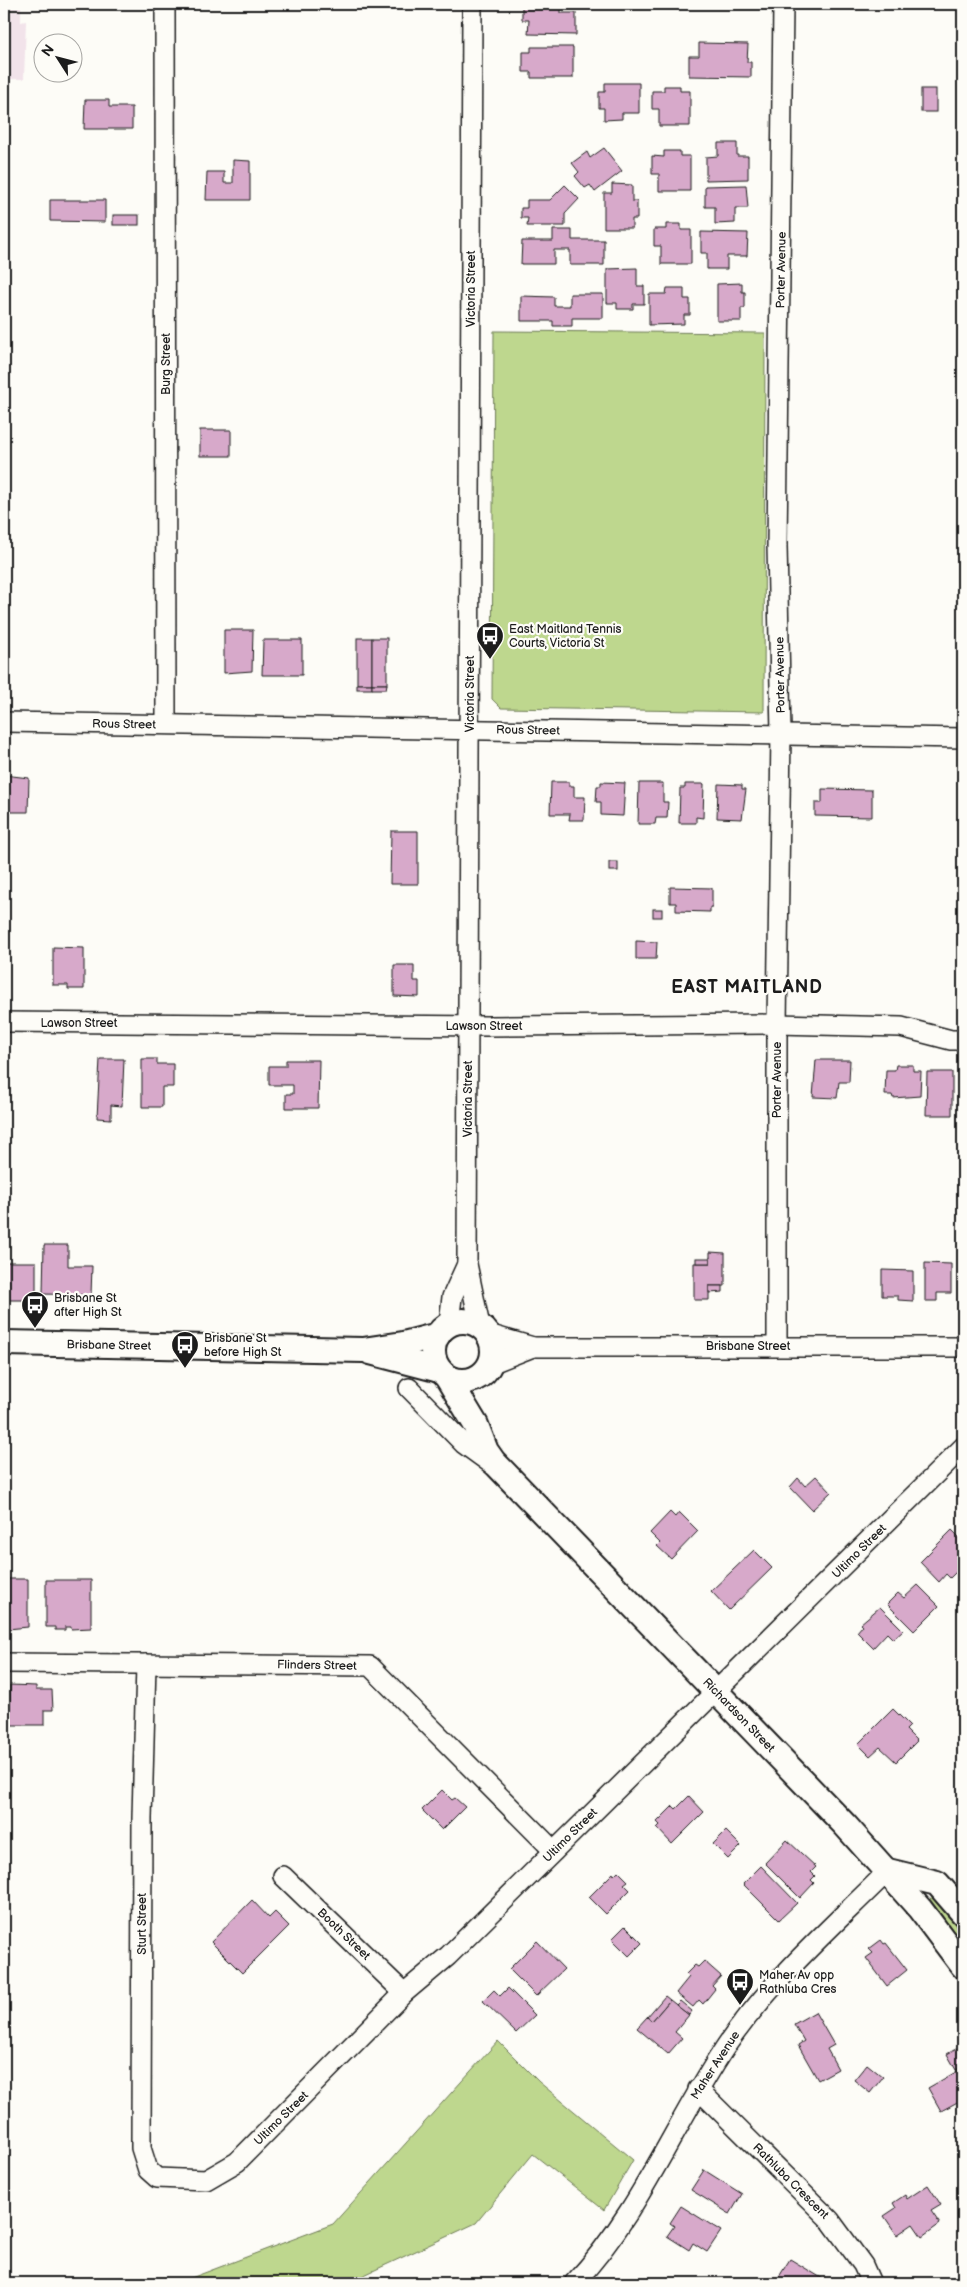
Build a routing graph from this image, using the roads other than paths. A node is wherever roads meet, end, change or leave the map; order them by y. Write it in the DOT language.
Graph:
graph roads {
  1 [pos="165,4"];
  2 [pos="472,4"];
  3 [pos="783,4"];
  4 [pos="4,722"];
  5 [pos="166,724"];
  6 [pos="470,730"];
  7 [pos="781,733"];
  8 [pos="963,738"];
  9 [pos="4,1022"];
  10 [pos="777,1024"];
  11 [pos="468,1026"];
  12 [pos="963,1040"];
  13 [pos="467,1264"];
  14 [pos="443,1330"];
  15 [pos="484,1330"];
  16 [pos="4,1343"];
  17 [pos="777,1346"];
  18 [pos="533,1347"];
  19 [pos="963,1347"];
  20 [pos="364,1350"];
  21 [pos="487,1369"];
  22 [pos="443,1374"];
  23 [pos="409,1388"];
  24 [pos="476,1425"];
  25 [pos="963,1447"];
  26 [pos="504,1473"];
  27 [pos="4,1663"];
  28 [pos="146,1664"];
  29 [pos="716,1691"];
  30 [pos="554,1851"];
  31 [pos="888,1871"];
  32 [pos="284,1876"];
  33 [pos="963,1912"];
  34 [pos="963,1966"];
  35 [pos="404,1993"];
  36 [pos="698,2089"];
  37 [pos="157,2178"];
  38 [pos="574,2283"];
  39 [pos="871,2283"];
  1 -- 5 [label="street, Burg Street"];
  2 -- 6 [label="street, Victoria Street"];
  3 -- 7 [label="street, Porter Avenue"];
  4 -- 5 [label="street, Rous Street"];
  5 -- 6 [label="street, Rous Street"];
  6 -- 7 [label="street, Rous Street"];
  6 -- 11 [label="street, Victoria Street"];
  7 -- 8 [label="street, Rous Street"];
  7 -- 10 [label="street, Porter Avenue"];
  9 -- 11 [label="street, Lawson Street"];
  10 -- 11 [label="street, Lawson Street"];
  10 -- 12 [label="street, Lawson Street"];
  10 -- 17 [label="street, Porter Avenue"];
  11 -- 13 [label="street, Victoria Street"];
  13 -- 14 [label="street, Victoria Street"];
  13 -- 15 [label="street, Victoria Street"];
  14 -- 15 [label="main road"];
  14 -- 20 [label="main road, Brisbane Street"];
  14 -- 22 [label="main road"];
  15 -- 18 [label="street, Brisbane Street"];
  15 -- 21 [label="main road"];
  16 -- 20 [label="main road, Brisbane Street"];
  17 -- 18 [label="street, Brisbane Street"];
  17 -- 19 [label="street, Brisbane Street"];
  18 -- 21 [label="street, Brisbane Street"];
  20 -- 22 [label="main road, Brisbane Street"];
  21 -- 22 [label="main road"];
  21 -- 24 [label="main road, Richardson Street"];
  22 -- 24 [label="main road, Richardson Street"];
  23 -- 26 [label="street, Richardson Street"];
  24 -- 26 [label="main road, Richardson Street"];
  25 -- 29 [label="street, Ultimo Street"];
  26 -- 29 [label="main road, Richardson Street"];
  27 -- 28 [label="street, Flinders Street"];
  28 -- 30 [label="street, Flinders Street"];
  28 -- 37 [label="street, Sturt Street"];
  29 -- 30 [label="street, Ultimo Street"];
  29 -- 31 [label="main road, Richardson Street"];
  30 -- 35 [label="street, Ultimo Street"];
  31 -- 33 [label="main road"];
  31 -- 34 [label="main road, Richardson Street"];
  31 -- 36 [label="street, Maher Avenue"];
  32 -- 35 [label="street, Booth Street"];
  35 -- 37 [label="street, Ultimo Street"];
  36 -- 38 [label="street, Maher Avenue"];
  36 -- 39 [label="street, Rathluba Crescent"];
}
